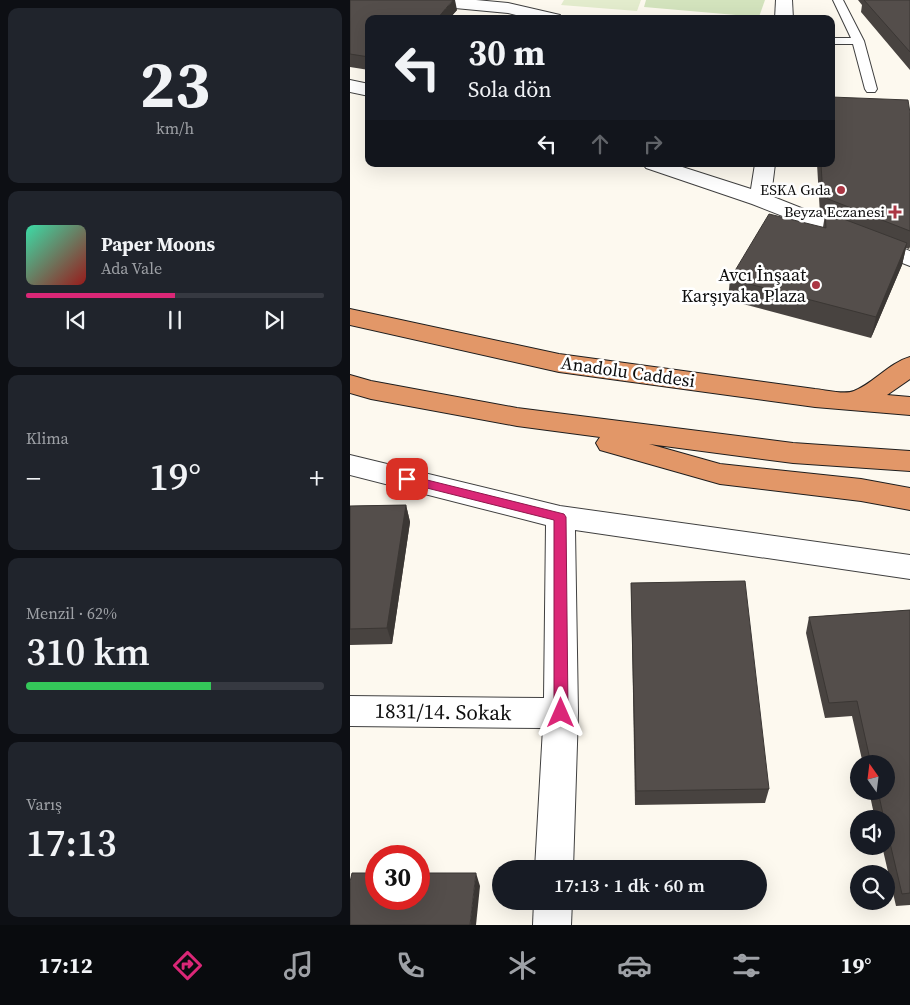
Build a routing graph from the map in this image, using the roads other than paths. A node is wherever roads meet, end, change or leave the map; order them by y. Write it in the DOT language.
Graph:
graph roads {
  1 [pos="422,0"];
  2 [pos="784,0"];
  3 [pos="838,0"];
  4 [pos="508,9"];
  5 [pos="536,15"];
  6 [pos="784,15"];
  7 [pos="835,41"];
  8 [pos="858,41"];
  9 [pos="350,86"];
  10 [pos="365,89"];
  11 [pos="871,89"];
  12 [pos="662,167"];
  13 [pos="765,167"];
  14 [pos="760,199"];
  15 [pos="910,259"];
  16 [pos="350,317"];
  17 [pos="910,366"];
  18 [pos="350,384"];
  19 [pos="855,402"];
  20 [pos="910,406"];
  21 [pos="517,416"];
  22 [pos="910,461"];
  23 [pos="350,465"];
  24 [pos="910,499"];
  25 [pos="560,517"];
  26 [pos="910,566"];
  27 [pos="350,711"];
  28 [pos="561,713"];
  29 [pos="554,860"];
  30 [pos="553,910"];
  31 [pos="552,925"];
  1 -- 4 [label="street"];
  2 -- 6 [label="street"];
  3 -- 8 [label="lane"];
  4 -- 5 [label="street"];
  7 -- 8 [label="lane"];
  8 -- 11 [label="lane"];
  9 -- 10 [label="street"];
  12 -- 14 [label="street"];
  13 -- 14 [label="street"];
  14 -- 15 [label="street"];
  16 -- 19 [label="highway, Anadolu Caddesi"];
  17 -- 19 [label="highway"];
  18 -- 21 [label="highway"];
  19 -- 20 [label="highway, Anadolu Caddesi"];
  21 -- 22 [label="highway"];
  21 -- 24 [label="highway"];
  23 -- 25 [label="street"];
  25 -- 26 [label="street"];
  25 -- 28 [label="street"];
  27 -- 28 [label="street, 1831/14. Sokak"];
  28 -- 29 [label="street"];
  30 -- 31 [label="street"];
}
